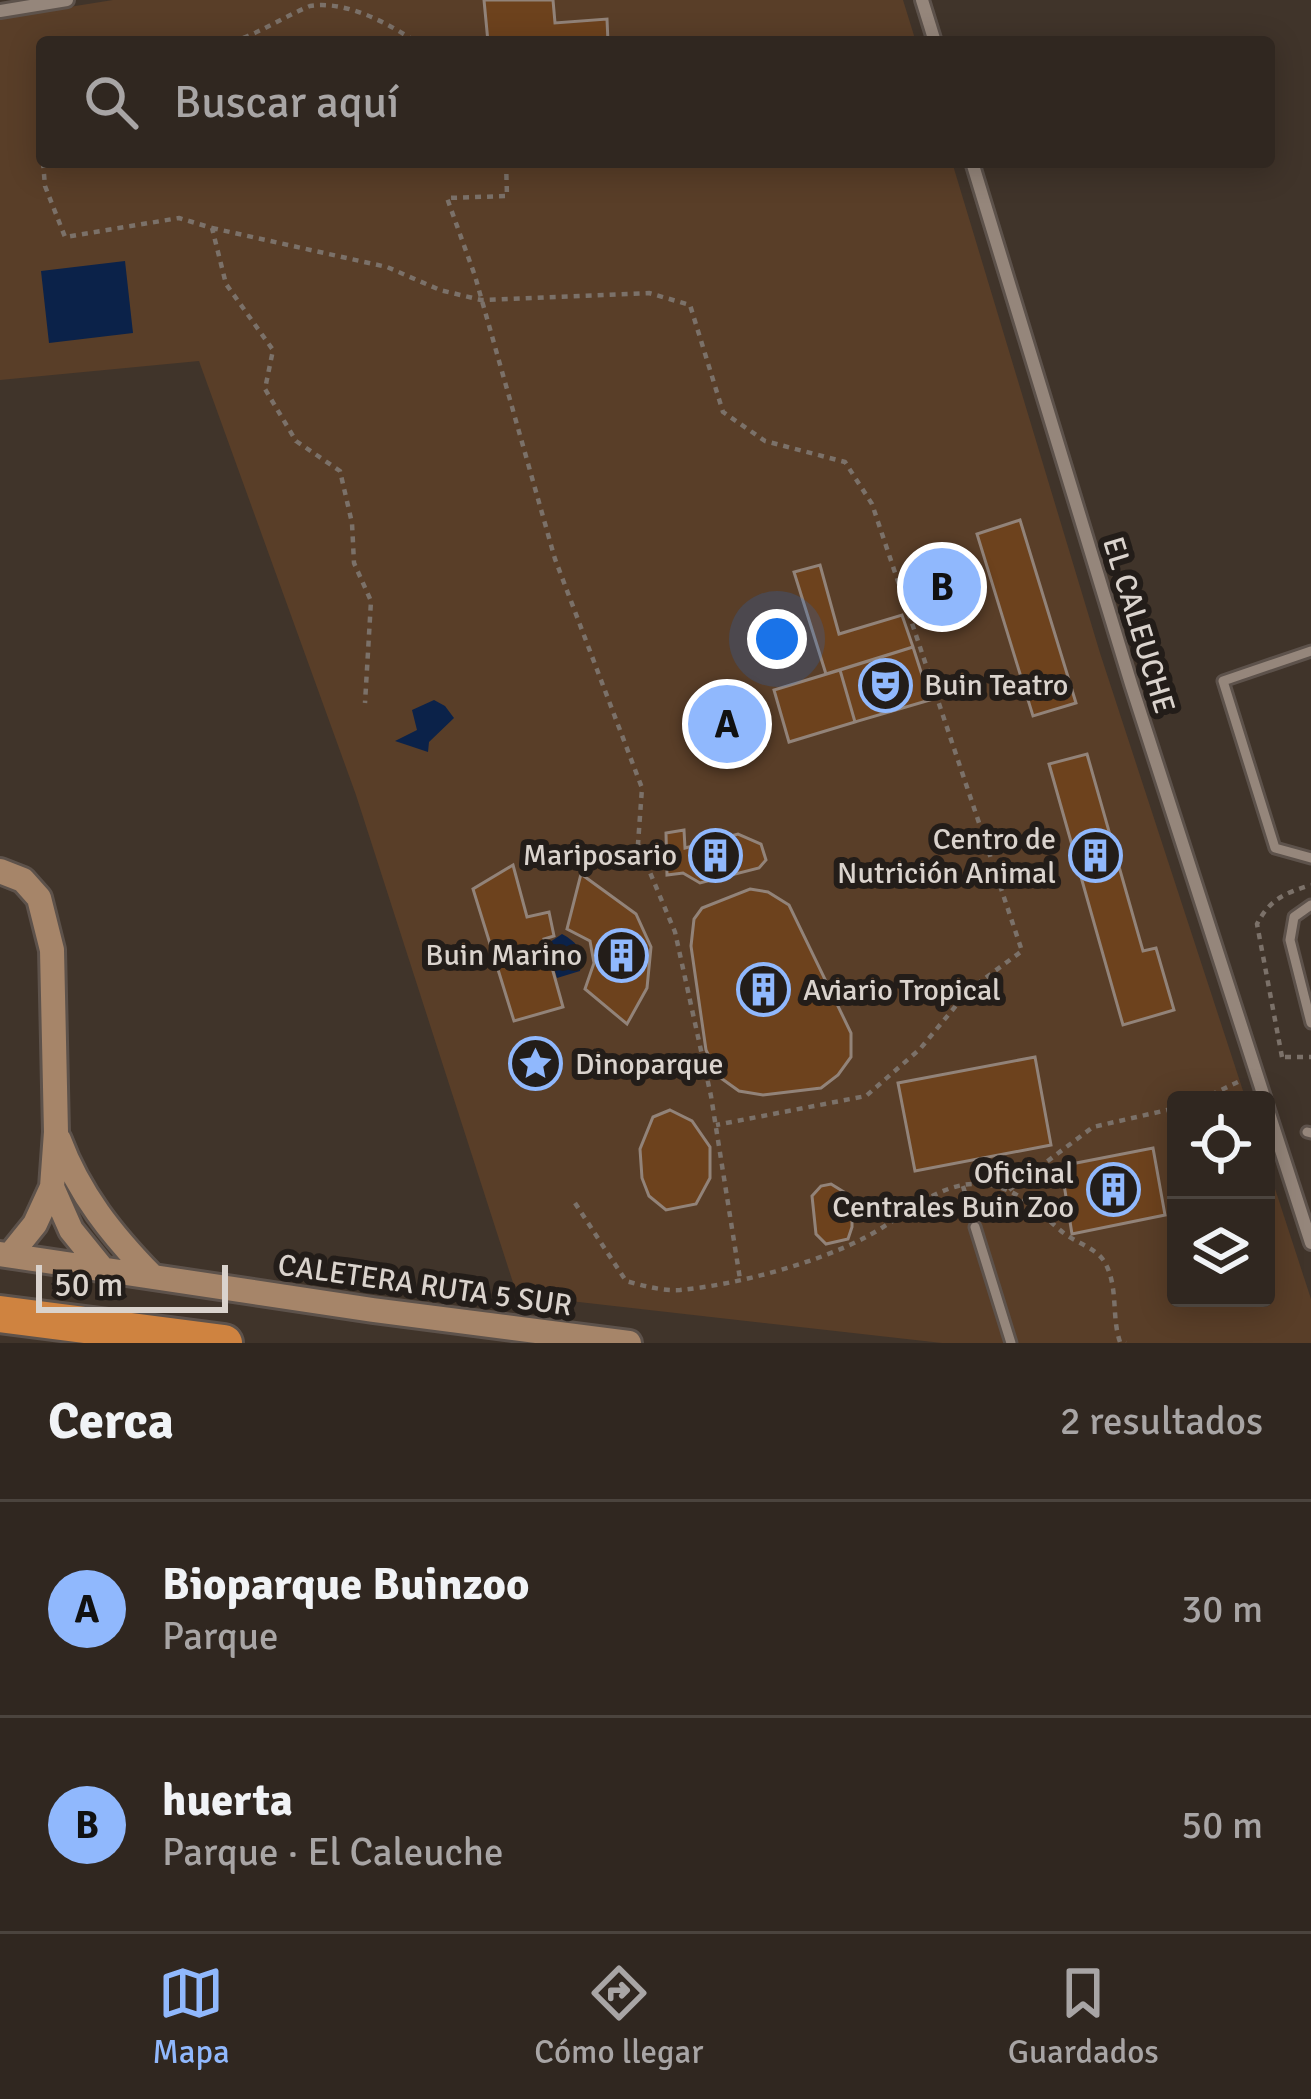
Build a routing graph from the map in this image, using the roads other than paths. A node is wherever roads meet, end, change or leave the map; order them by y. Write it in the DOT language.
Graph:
graph roads {
  1 [pos="68,0"];
  2 [pos="922,0"];
  3 [pos="0,10"];
  4 [pos="933,36"];
  5 [pos="974,168"];
  6 [pos="1311,651"];
  7 [pos="1311,857"];
  8 [pos="0,871"];
  9 [pos="1311,905"];
  10 [pos="1311,1023"];
  11 [pos="1261,1091"];
  12 [pos="56,1132"];
  13 [pos="1275,1133"];
  14 [pos="52,1187"];
  15 [pos="975,1227"];
  16 [pos="1311,1243"];
  17 [pos="5,1254"];
  18 [pos="101,1268"];
  19 [pos="152,1276"];
  20 [pos="0,1314"];
  21 [pos="224,1343"];
  22 [pos="629,1343"];
  23 [pos="1011,1343"];
  1 -- 3 [label="street"];
  2 -- 4 [label="street"];
  5 -- 11 [label="street, EL CALEUCHE"];
  6 -- 7 [label="lane"];
  8 -- 12 [label="main road"];
  9 -- 10 [label="lane"];
  12 -- 14 [label="main road"];
  12 -- 19 [label="main road"];
  13 -- 16 [label="street, EL CALEUCHE"];
  14 -- 17 [label="main road"];
  14 -- 18 [label="main road"];
  15 -- 23 [label="lane"];
  17 -- 18 [label="main road, CALETERA RUTA 5 SUR"];
  18 -- 19 [label="main road, CALETERA RUTA 5 SUR"];
  19 -- 22 [label="main road, CALETERA RUTA 5 SUR"];
  20 -- 21 [label="highway"];
}
